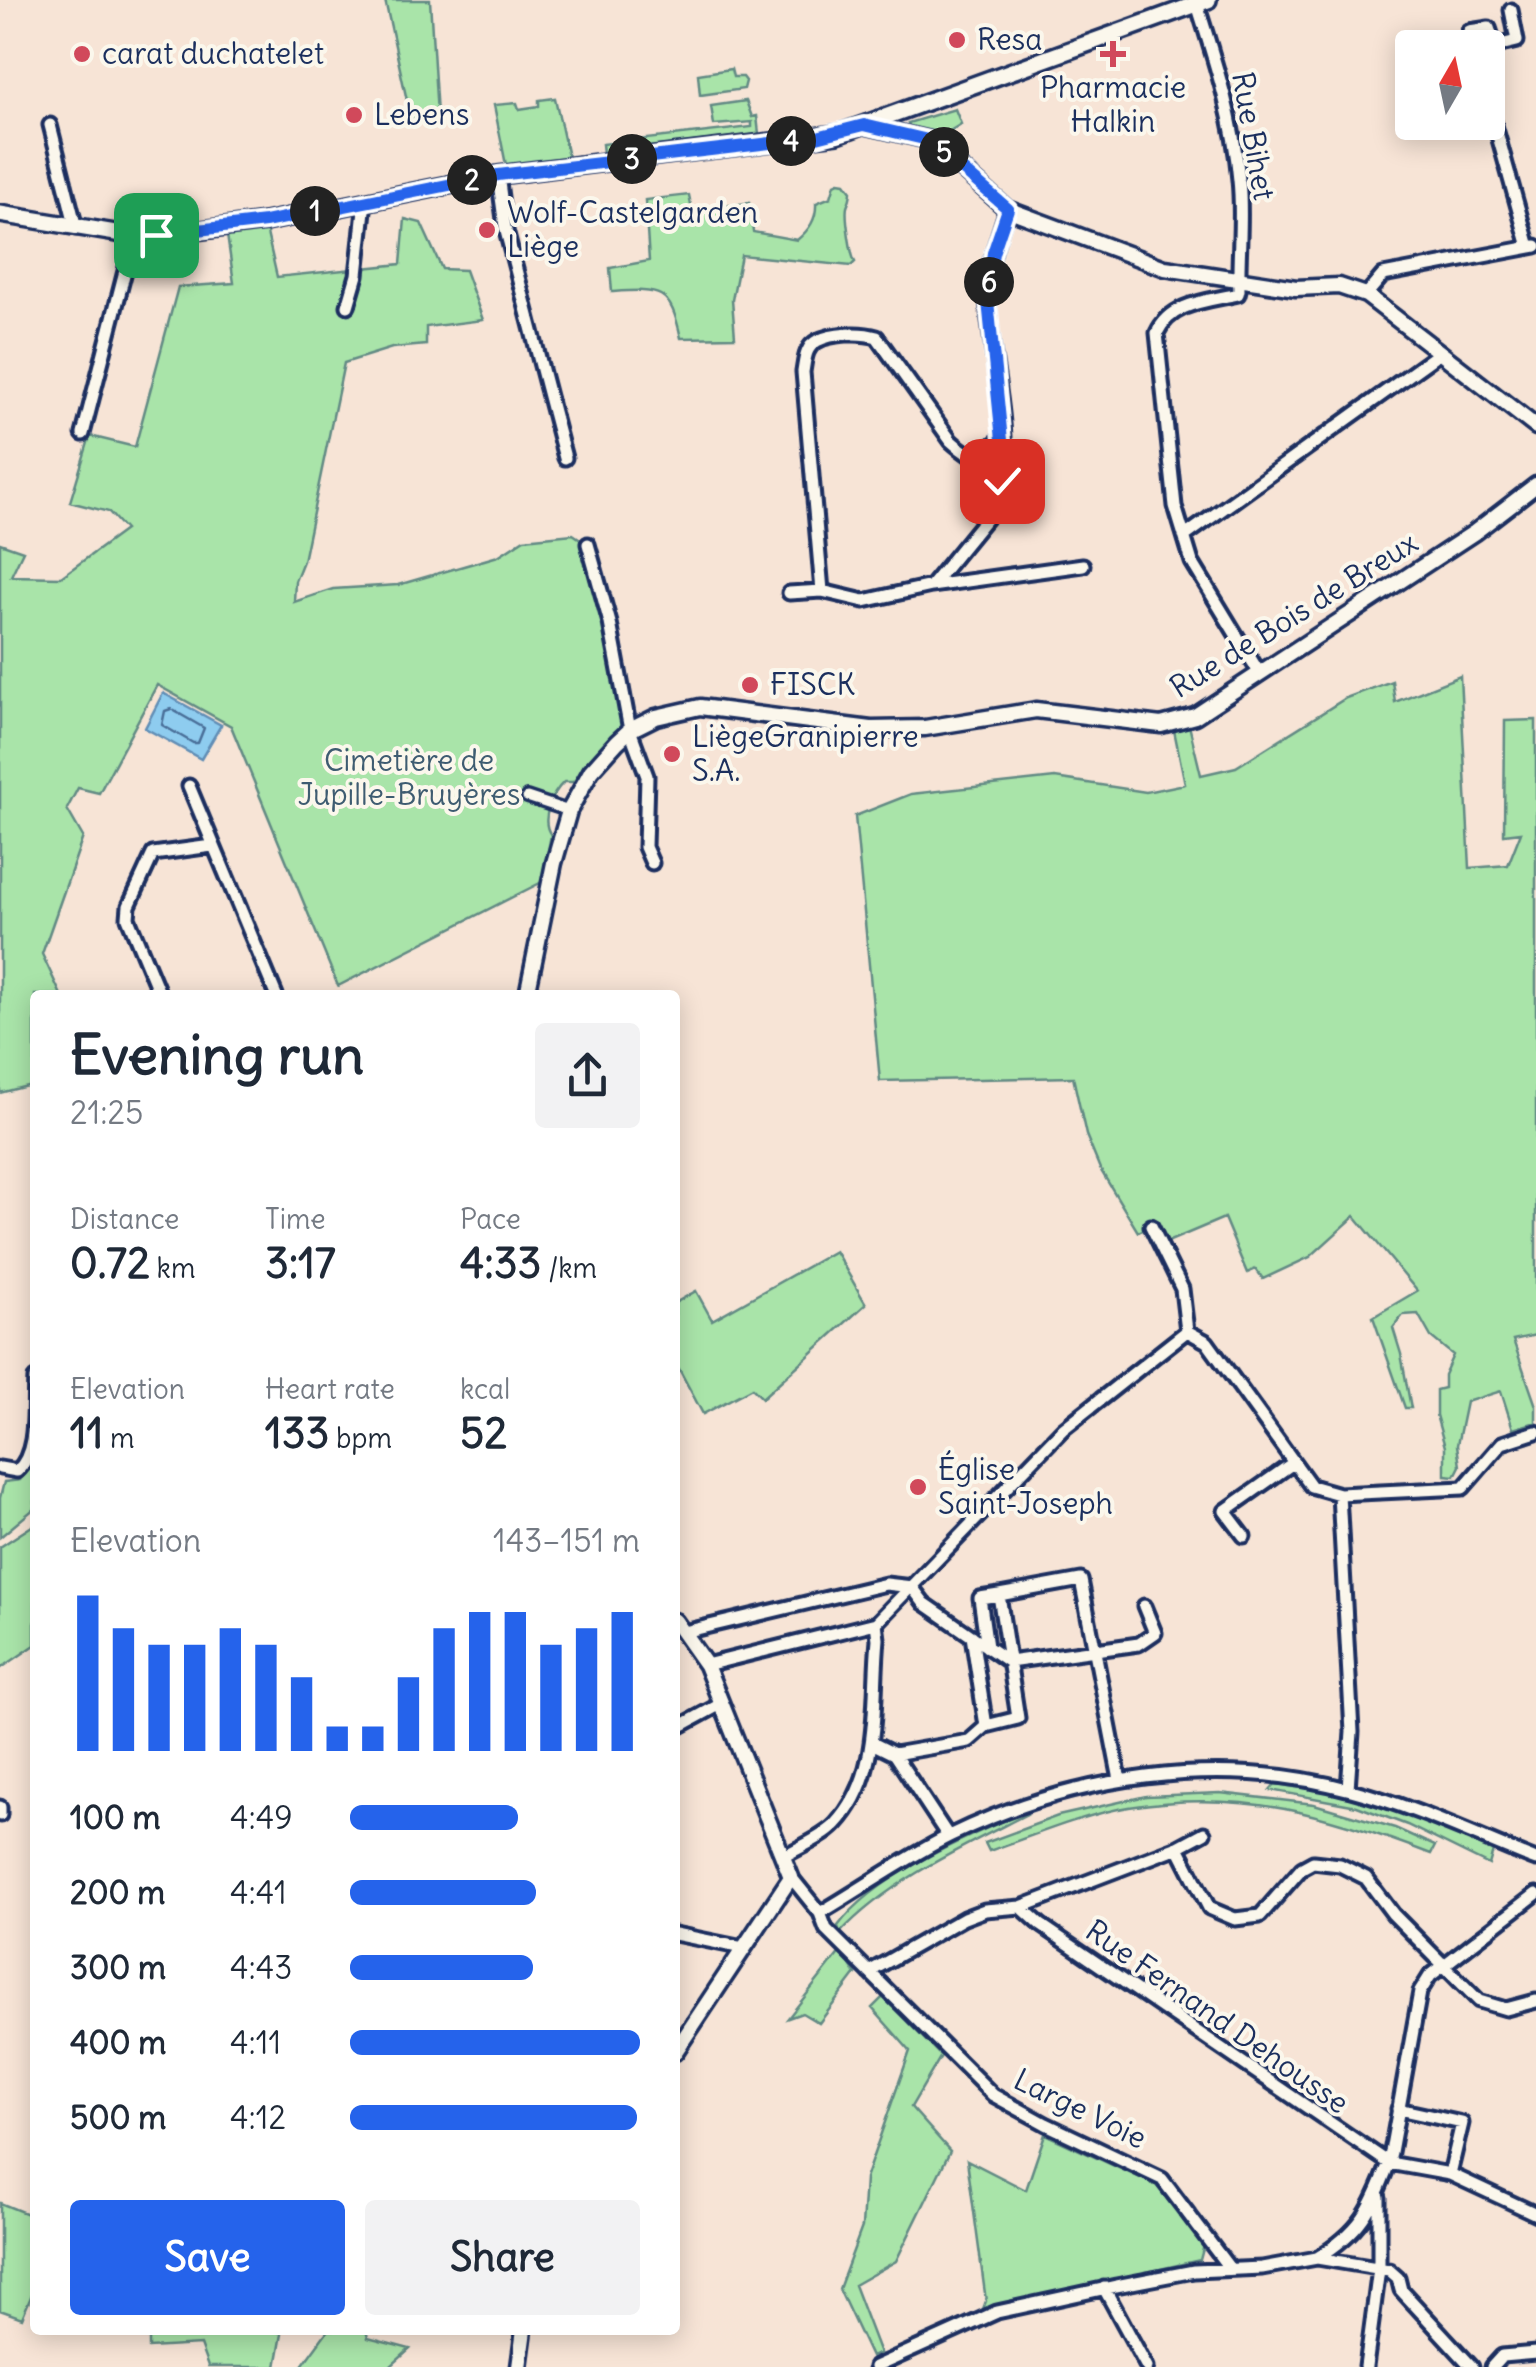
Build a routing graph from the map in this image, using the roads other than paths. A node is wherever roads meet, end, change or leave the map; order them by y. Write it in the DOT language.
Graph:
graph roads {
  1 [pos="1202,2"];
  2 [pos="1511,10"];
  3 [pos="1505,44"];
  4 [pos="50,124"];
  5 [pos="864,125"];
  6 [pos="1500,140"];
  7 [pos="498,175"];
  8 [pos="364,201"];
  9 [pos="1008,209"];
  10 [pos="0,214"];
  11 [pos="76,228"];
  12 [pos="134,236"];
  13 [pos="1532,247"];
  14 [pos="1238,280"];
  15 [pos="1366,295"];
  16 [pos="348,306"];
  17 [pos="1441,352"];
  18 [pos="1536,426"];
  19 [pos="83,434"];
  20 [pos="1002,438"];
  21 [pos="565,458"];
  22 [pos="976,458"];
  23 [pos="1002,481"];
  24 [pos="1536,485"];
  25 [pos="1184,536"];
  26 [pos="588,544"];
  27 [pos="962,551"];
  28 [pos="1082,565"];
  29 [pos="971,581"];
  30 [pos="931,586"];
  31 [pos="822,591"];
  32 [pos="789,593"];
  33 [pos="1260,674"];
  34 [pos="630,730"];
  35 [pos="189,786"];
  36 [pos="527,797"];
  37 [pos="569,812"];
  38 [pos="212,846"];
  39 [pos="652,863"];
  40 [pos="158,990"];
  41 [pos="274,990"];
  42 [pos="528,990"];
  43 [pos="1152,1226"];
  44 [pos="1186,1331"];
  45 [pos="1536,1432"];
  46 [pos="30,1445"];
  47 [pos="1292,1463"];
  48 [pos="0,1468"];
  49 [pos="1339,1494"];
  50 [pos="1244,1536"];
  51 [pos="912,1587"];
  52 [pos="999,1595"];
  53 [pos="1144,1606"];
  54 [pos="876,1623"];
  55 [pos="680,1626"];
  56 [pos="680,1627"];
  57 [pos="972,1636"];
  58 [pos="987,1647"];
  59 [pos="1094,1649"];
  60 [pos="1009,1662"];
  61 [pos="706,1665"];
  62 [pos="721,1704"];
  63 [pos="680,1726"];
  64 [pos="986,1726"];
  65 [pos="872,1743"];
  66 [pos="894,1754"];
  67 [pos="1120,1780"];
  68 [pos="1348,1789"];
  69 [pos="0,1807"];
  70 [pos="0,1815"];
  71 [pos="1204,1833"];
  72 [pos="948,1836"];
  73 [pos="1178,1846"];
  74 [pos="783,1857"];
  75 [pos="1536,1860"];
  76 [pos="791,1877"];
  77 [pos="1536,1894"];
  78 [pos="1021,1907"];
  79 [pos="820,1914"];
  80 [pos="680,1935"];
  81 [pos="742,1948"];
  82 [pos="1445,1967"];
  83 [pos="869,1972"];
  84 [pos="1536,2001"];
  85 [pos="680,2044"];
  86 [pos="1398,2110"];
  87 [pos="1389,2163"];
  88 [pos="1450,2174"];
  89 [pos="1380,2188"];
  90 [pos="1536,2214"];
  91 [pos="1317,2258"];
  92 [pos="1230,2269"];
  93 [pos="1379,2270"];
  94 [pos="1104,2288"];
  95 [pos="523,2335"];
  96 [pos="1536,2353"];
  97 [pos="519,2367"];
  98 [pos="875,2367"];
  99 [pos="1146,2367"];
  100 [pos="1366,2367"];
  101 [pos="1472,2367"];
  102 [pos="1492,2367"];
  1 -- 5 [label="main road"];
  1 -- 14 [label="street, Rue Bihet"];
  2 -- 3 [label="street"];
  4 -- 11 [label="street"];
  5 -- 7 [label="main road"];
  5 -- 9 [label="street"];
  6 -- 13 [label="street"];
  7 -- 8 [label="main road"];
  7 -- 21 [label="street"];
  8 -- 12 [label="main road"];
  8 -- 16 [label="street"];
  9 -- 14 [label="street"];
  9 -- 20 [label="street"];
  10 -- 11 [label="main road"];
  11 -- 12 [label="main road"];
  12 -- 19 [label="street"];
  13 -- 15 [label="street"];
  14 -- 15 [label="street"];
  14 -- 25 [label="street"];
  15 -- 17 [label="street"];
  17 -- 18 [label="street"];
  17 -- 25 [label="street"];
  20 -- 22 [label="street"];
  20 -- 23 [label="street"];
  22 -- 23 [label="street"];
  22 -- 31 [label="street"];
  23 -- 27 [label="street"];
  24 -- 33 [label="street, Rue de Bois de Breux"];
  25 -- 33 [label="street"];
  26 -- 34 [label="street"];
  27 -- 29 [label="street"];
  27 -- 30 [label="street"];
  28 -- 29 [label="street"];
  29 -- 30 [label="street"];
  30 -- 31 [label="street"];
  31 -- 32 [label="street"];
  33 -- 34 [label="street, Rue de Bois de Breux"];
  34 -- 37 [label="street, Rue de Bois de Breux"];
  34 -- 39 [label="street"];
  35 -- 38 [label="street"];
  36 -- 37 [label="street"];
  37 -- 42 [label="street, Rue de Bois de Breux"];
  38 -- 40 [label="street"];
  38 -- 41 [label="street"];
  43 -- 44 [label="street"];
  44 -- 47 [label="street"];
  44 -- 51 [label="street"];
  45 -- 49 [label="street"];
  46 -- 48 [label="street"];
  47 -- 49 [label="street"];
  47 -- 50 [label="street"];
  49 -- 68 [label="street"];
  51 -- 54 [label="street"];
  51 -- 55 [label="street"];
  51 -- 57 [label="street"];
  52 -- 58 [label="street"];
  52 -- 59 [label="street"];
  52 -- 60 [label="street"];
  53 -- 59 [label="street"];
  54 -- 61 [label="street"];
  54 -- 65 [label="street"];
  56 -- 61 [label="street"];
  57 -- 58 [label="street"];
  57 -- 64 [label="street"];
  58 -- 60 [label="street"];
  59 -- 60 [label="street"];
  59 -- 67 [label="street"];
  60 -- 64 [label="street"];
  61 -- 62 [label="street"];
  62 -- 63 [label="street"];
  62 -- 74 [label="street"];
  64 -- 66 [label="street"];
  65 -- 66 [label="street"];
  65 -- 74 [label="street"];
  66 -- 72 [label="street"];
  67 -- 68 [label="street"];
  67 -- 72 [label="street"];
  68 -- 75 [label="street"];
  69 -- 70 [label="street"];
  71 -- 73 [label="street"];
  72 -- 79 [label="street"];
  73 -- 78 [label="street"];
  73 -- 82 [label="street"];
  74 -- 76 [label="street"];
  76 -- 79 [label="street, Large Voie"];
  76 -- 81 [label="street"];
  77 -- 82 [label="street"];
  78 -- 83 [label="street"];
  78 -- 87 [label="street, Rue Fernand Dehousse"];
  79 -- 83 [label="street, Large Voie"];
  80 -- 81 [label="street"];
  81 -- 85 [label="street"];
  82 -- 84 [label="street"];
  82 -- 86 [label="street"];
  83 -- 92 [label="street, Large Voie"];
  86 -- 87 [label="street"];
  86 -- 88 [label="street"];
  87 -- 88 [label="street"];
  87 -- 89 [label="street"];
  88 -- 90 [label="street"];
  89 -- 91 [label="street"];
  89 -- 93 [label="street"];
  91 -- 92 [label="street"];
  91 -- 93 [label="street"];
  92 -- 94 [label="street"];
  93 -- 100 [label="street"];
  93 -- 101 [label="street"];
  94 -- 98 [label="street"];
  94 -- 99 [label="street"];
  95 -- 97 [label="street"];
  96 -- 102 [label="street"];
}
